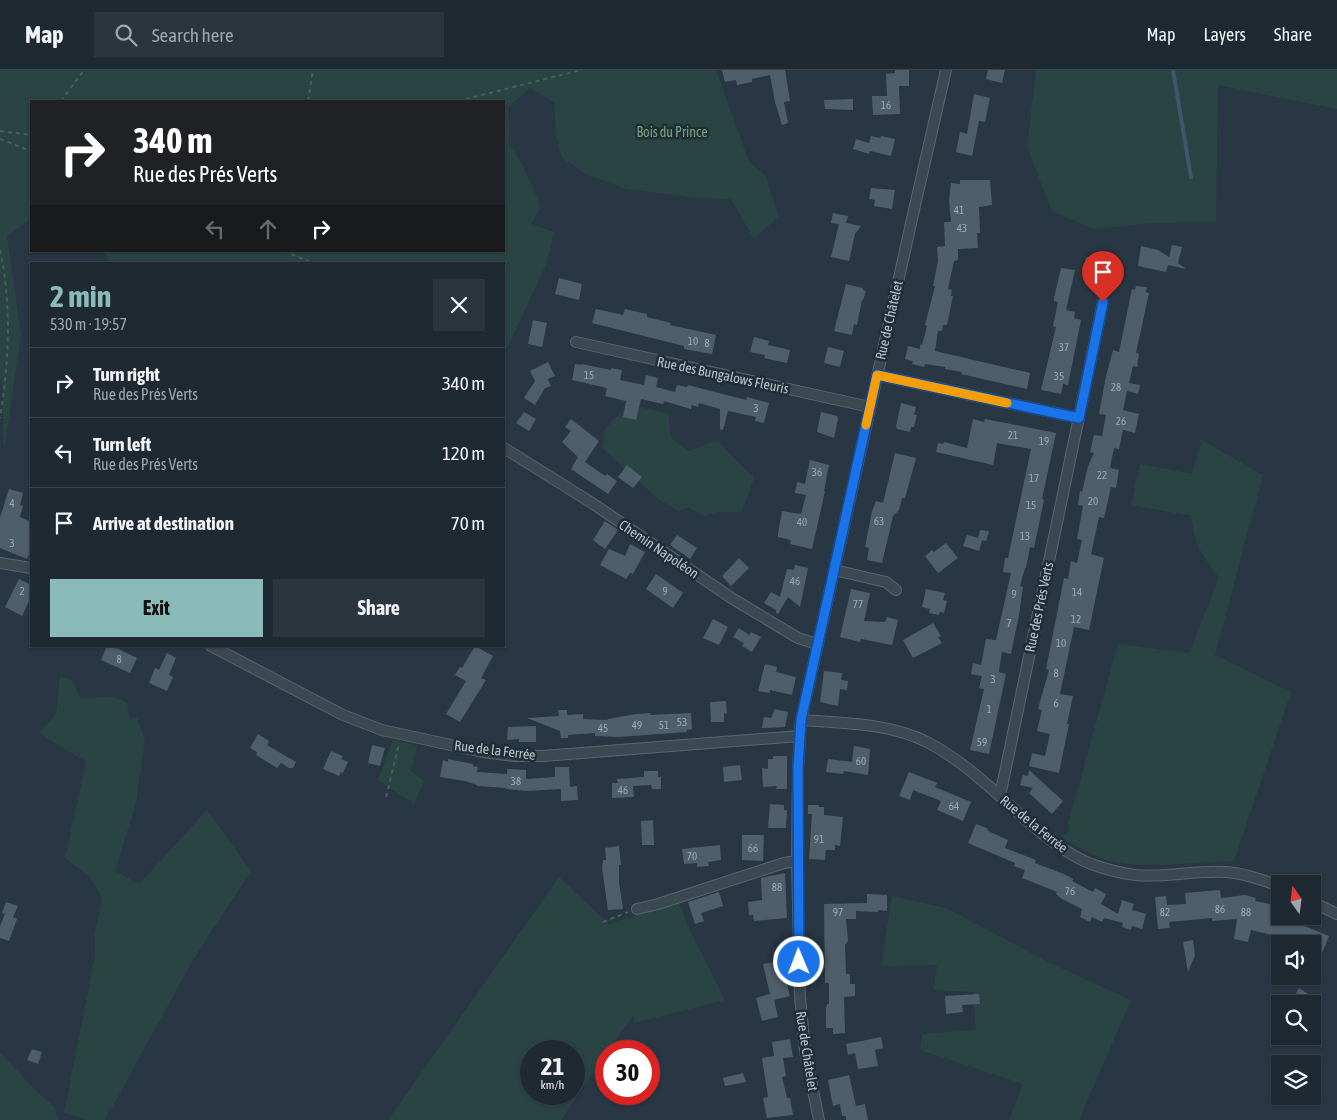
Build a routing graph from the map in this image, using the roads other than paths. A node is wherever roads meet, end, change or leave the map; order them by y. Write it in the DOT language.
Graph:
graph roads {
  1 [pos="946,70"];
  2 [pos="1103,302"];
  3 [pos="576,342"];
  4 [pos="877,375"];
  5 [pos="870,407"];
  6 [pos="1079,418"];
  7 [pos="505,449"];
  8 [pos="0,563"];
  9 [pos="30,568"];
  10 [pos="834,570"];
  11 [pos="896,590"];
  12 [pos="817,644"];
  13 [pos="213,647"];
  14 [pos="801,720"];
  15 [pos="800,736"];
  16 [pos="1000,796"];
  17 [pos="798,861"];
  18 [pos="1271,883"];
  19 [pos="1321,906"];
  20 [pos="637,909"];
  21 [pos="1337,914"];
  22 [pos="819,1120"];
  1 -- 4 [label="street, Rue de Châtelet"];
  2 -- 6 [label="street, Rue des Prés Verts"];
  3 -- 5 [label="street, Rue des Bungalows Fleuris"];
  4 -- 5 [label="street, Rue de Châtelet"];
  4 -- 6 [label="street"];
  5 -- 10 [label="street, Rue de Châtelet"];
  6 -- 16 [label="street, Rue des Prés Verts"];
  7 -- 12 [label="street, Chemin Napoléon"];
  8 -- 9 [label="street"];
  10 -- 11 [label="street"];
  10 -- 12 [label="street, Rue de Châtelet"];
  12 -- 14 [label="street, Rue de Châtelet"];
  13 -- 15 [label="street, Rue de la Ferrée"];
  14 -- 15 [label="street, Rue de Châtelet"];
  14 -- 16 [label="street, Rue de la Ferrée"];
  15 -- 17 [label="street, Rue de Châtelet"];
  16 -- 18 [label="street, Rue de la Ferrée"];
  17 -- 20 [label="street"];
  17 -- 22 [label="street, Rue de Châtelet"];
  19 -- 21 [label="street"];
}
